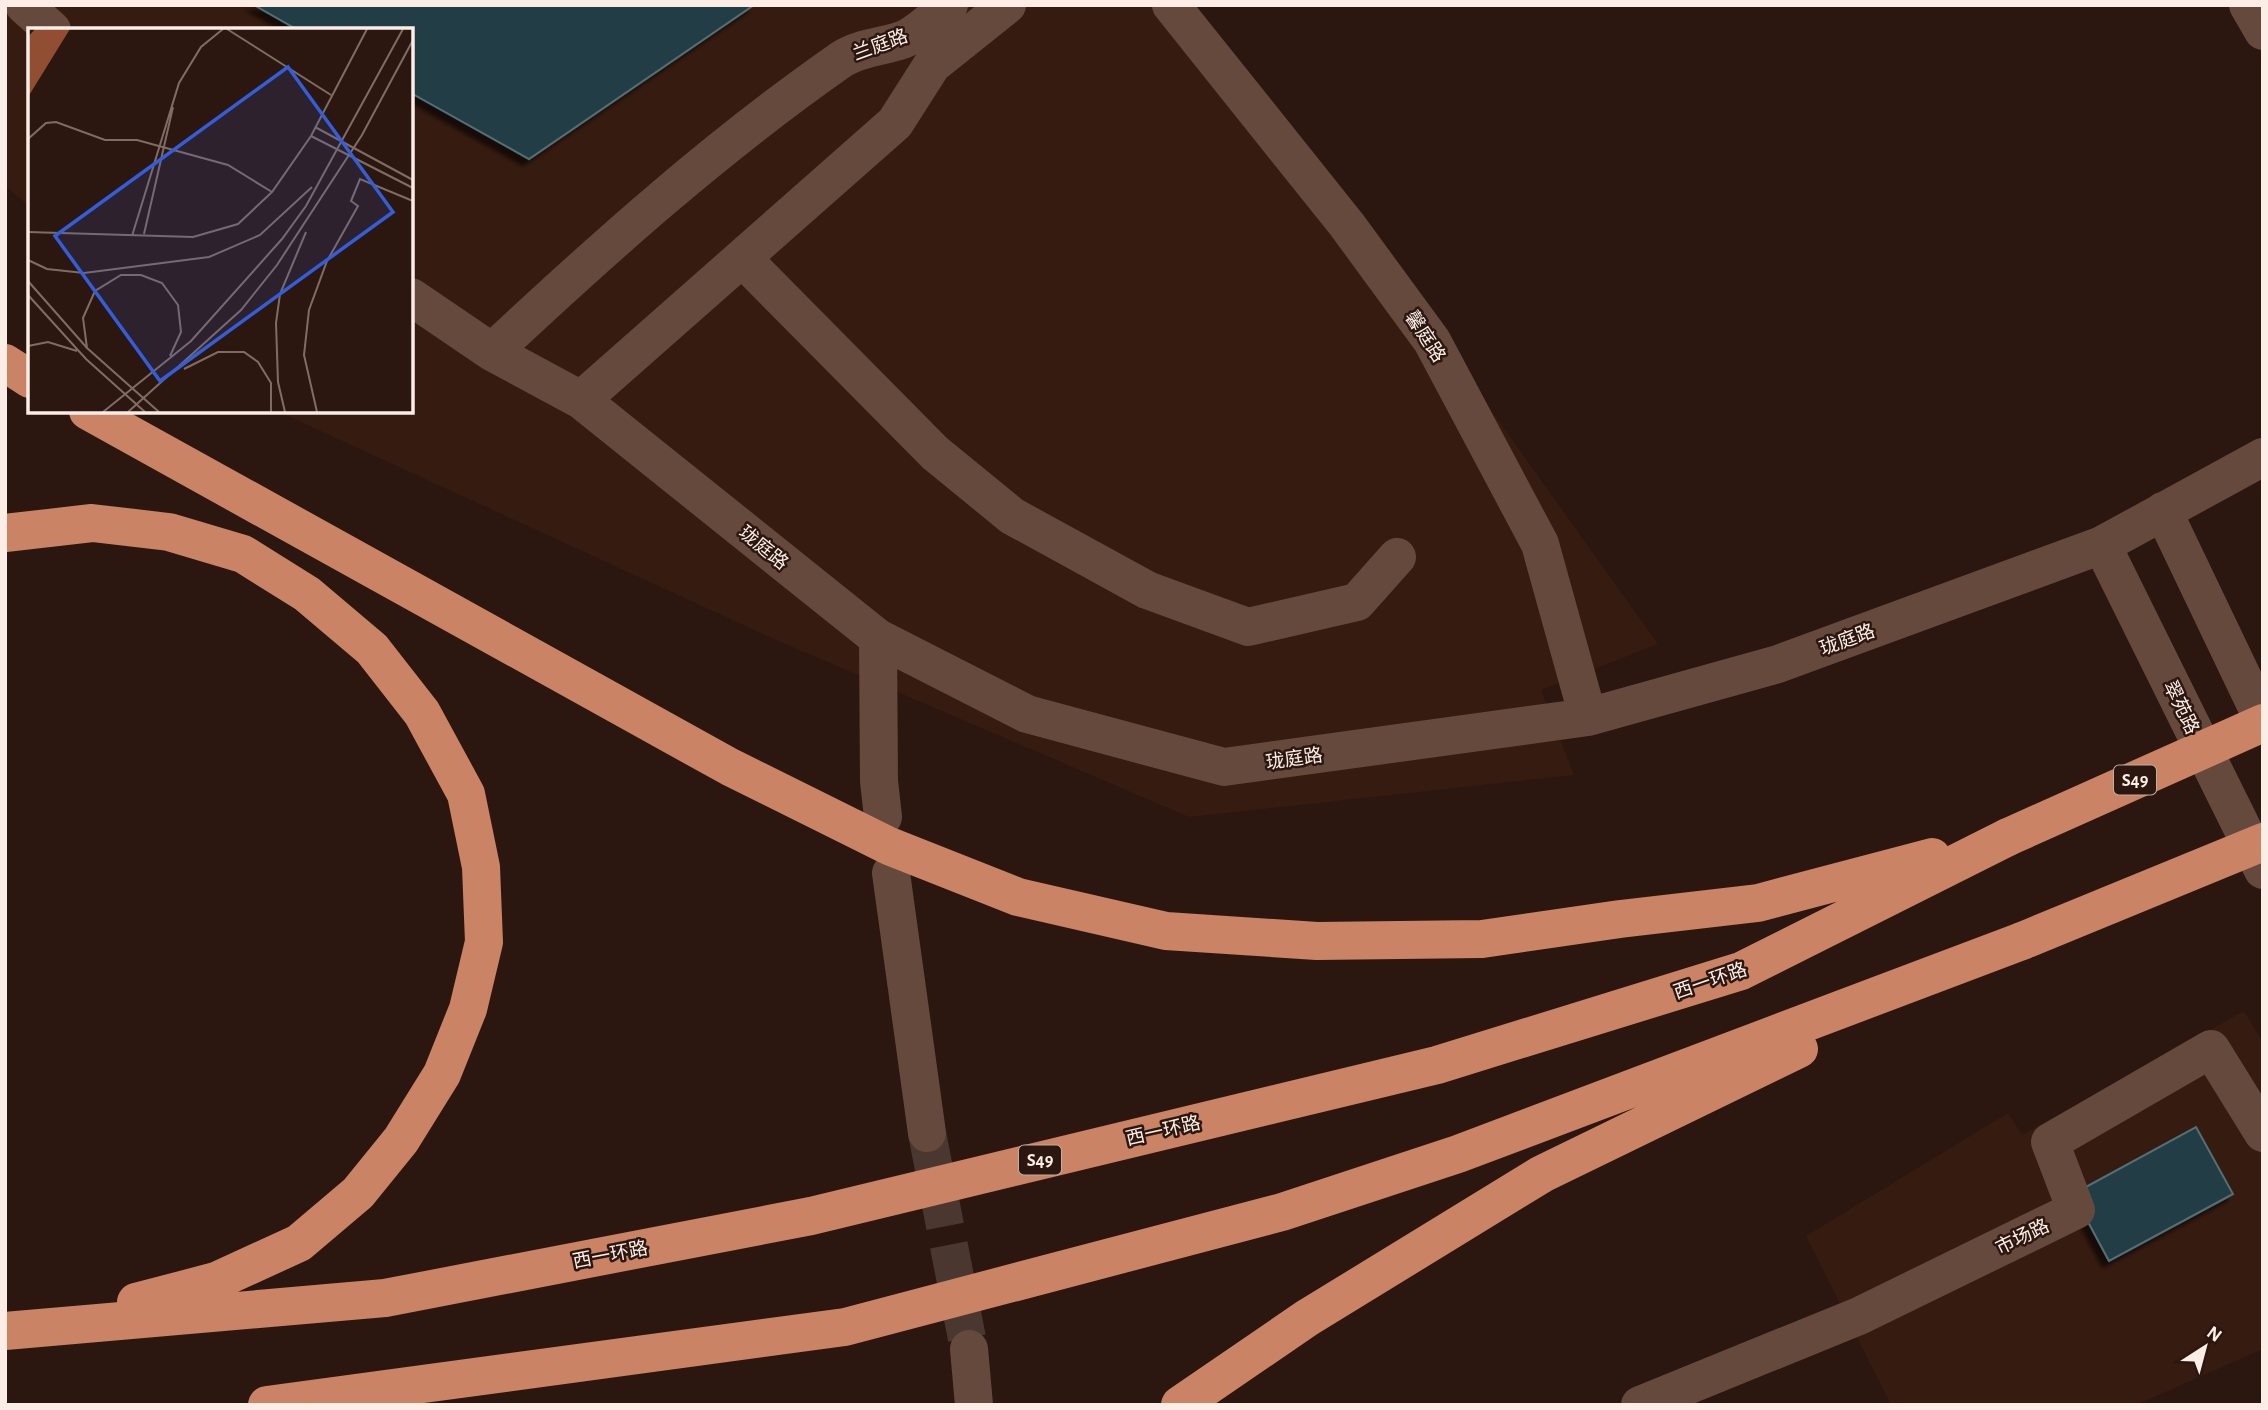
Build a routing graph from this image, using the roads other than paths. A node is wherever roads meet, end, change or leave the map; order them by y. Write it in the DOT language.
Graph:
graph roads {
  1 [pos="24,5"];
  2 [pos="949,5"];
  3 [pos="1007,5"];
  4 [pos="1171,5"];
  5 [pos="2248,5"];
  6 [pos="50,28"];
  7 [pos="2263,31"];
  8 [pos="742,258"];
  9 [pos="413,298"];
  10 [pos="492,352"];
  11 [pos="5,363"];
  12 [pos="28,378"];
  13 [pos="581,400"];
  14 [pos="92,413"];
  15 [pos="2263,457"];
  16 [pos="2163,510"];
  17 [pos="5,533"];
  18 [pos="2102,545"];
  19 [pos="1397,557"];
  20 [pos="878,638"];
  21 [pos="1588,717"];
  22 [pos="2263,721"];
  23 [pos="883,817"];
  24 [pos="2008,837"];
  25 [pos="2263,842"];
  26 [pos="2263,870"];
  27 [pos="891,873"];
  28 [pos="2022,941"];
  29 [pos="927,1133"];
  30 [pos="2263,1133"];
  31 [pos="18,1331"];
  32 [pos="969,1349"];
  33 [pos="267,1405"];
  34 [pos="974,1405"];
  35 [pos="1180,1405"];
  36 [pos="1640,1405"];
  1 -- 6 [label="street"];
  2 -- 10 [label="street, 兰庭路"];
  3 -- 8 [label="street"];
  4 -- 21 [label="street, 馨庭路"];
  5 -- 7 [label="street"];
  8 -- 13 [label="street"];
  8 -- 19 [label="street"];
  9 -- 10 [label="street, 珑庭路"];
  10 -- 13 [label="street, 珑庭路"];
  11 -- 12 [label="highway"];
  13 -- 20 [label="street, 珑庭路"];
  14 -- 24 [label="highway"];
  15 -- 16 [label="street, 珑庭路"];
  16 -- 18 [label="street, 珑庭路"];
  16 -- 22 [label="street"];
  17 -- 31 [label="highway"];
  18 -- 21 [label="street, 珑庭路"];
  18 -- 26 [label="street, 翠苑路"];
  20 -- 21 [label="street, 珑庭路"];
  20 -- 23 [label="street"];
  22 -- 24 [label="highway, 西一环路 / S49, bridge"];
  24 -- 31 [label="highway, 西一环路 / S49"];
  25 -- 28 [label="highway, bridge"];
  27 -- 29 [label="street"];
  28 -- 33 [label="highway"];
  28 -- 35 [label="highway"];
  30 -- 36 [label="street, 市场路"];
  32 -- 34 [label="street"];
}
